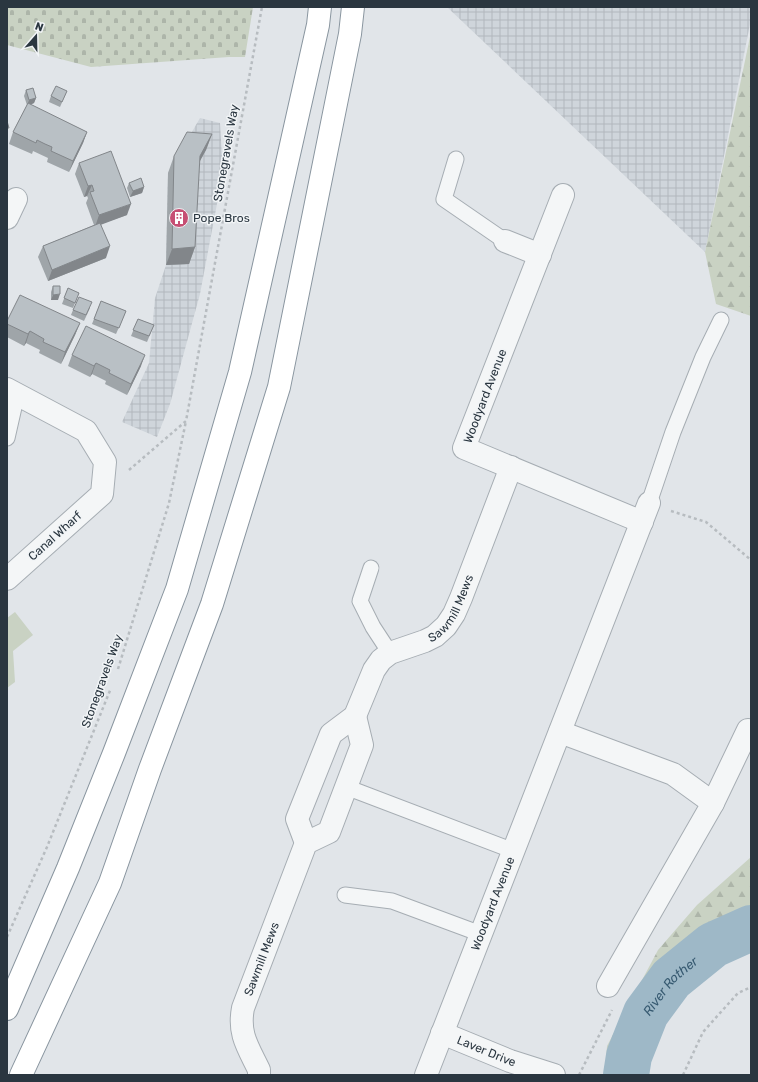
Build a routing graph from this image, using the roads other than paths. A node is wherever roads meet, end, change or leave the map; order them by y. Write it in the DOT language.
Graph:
graph roads {
  1 [pos="320,7"];
  2 [pos="353,7"];
  3 [pos="456,159"];
  4 [pos="563,195"];
  5 [pos="505,241"];
  6 [pos="540,255"];
  7 [pos="720,320"];
  8 [pos="12,391"];
  9 [pos="7,438"];
  10 [pos="511,467"];
  11 [pos="645,512"];
  12 [pos="371,568"];
  13 [pos="10,570"];
  14 [pos="390,653"];
  15 [pos="355,716"];
  16 [pos="748,730"];
  17 [pos="560,732"];
  18 [pos="346,787"];
  19 [pos="713,803"];
  20 [pos="306,843"];
  21 [pos="514,851"];
  22 [pos="345,895"];
  23 [pos="481,934"];
  24 [pos="608,986"];
  25 [pos="7,1009"];
  26 [pos="442,1034"];
  27 [pos="21,1075"];
  28 [pos="259,1075"];
  29 [pos="426,1075"];
  30 [pos="554,1075"];
  1 -- 25 [label="highway"];
  2 -- 27 [label="highway"];
  3 -- 5 [label="lane"];
  4 -- 6 [label="street, Woodyard Avenue"];
  5 -- 6 [label="street"];
  6 -- 10 [label="street, Woodyard Avenue"];
  7 -- 11 [label="lane, Woodyard Avenue"];
  8 -- 9 [label="lane"];
  8 -- 13 [label="street, Canal Wharf"];
  10 -- 11 [label="street, Woodyard Avenue"];
  10 -- 14 [label="street, Sawmill Mews"];
  11 -- 17 [label="street, Woodyard Avenue"];
  12 -- 14 [label="lane"];
  14 -- 15 [label="street, Sawmill Mews"];
  15 -- 18 [label="street"];
  15 -- 20 [label="street"];
  16 -- 19 [label="street"];
  17 -- 19 [label="street"];
  17 -- 21 [label="street, Woodyard Avenue"];
  18 -- 20 [label="street"];
  18 -- 21 [label="lane"];
  19 -- 24 [label="street"];
  20 -- 28 [label="street, Sawmill Mews"];
  21 -- 23 [label="street, Woodyard Avenue"];
  22 -- 23 [label="lane"];
  23 -- 26 [label="street, Woodyard Avenue"];
  26 -- 29 [label="street, Woodyard Avenue"];
  26 -- 30 [label="street, Laver Drive"];
}
